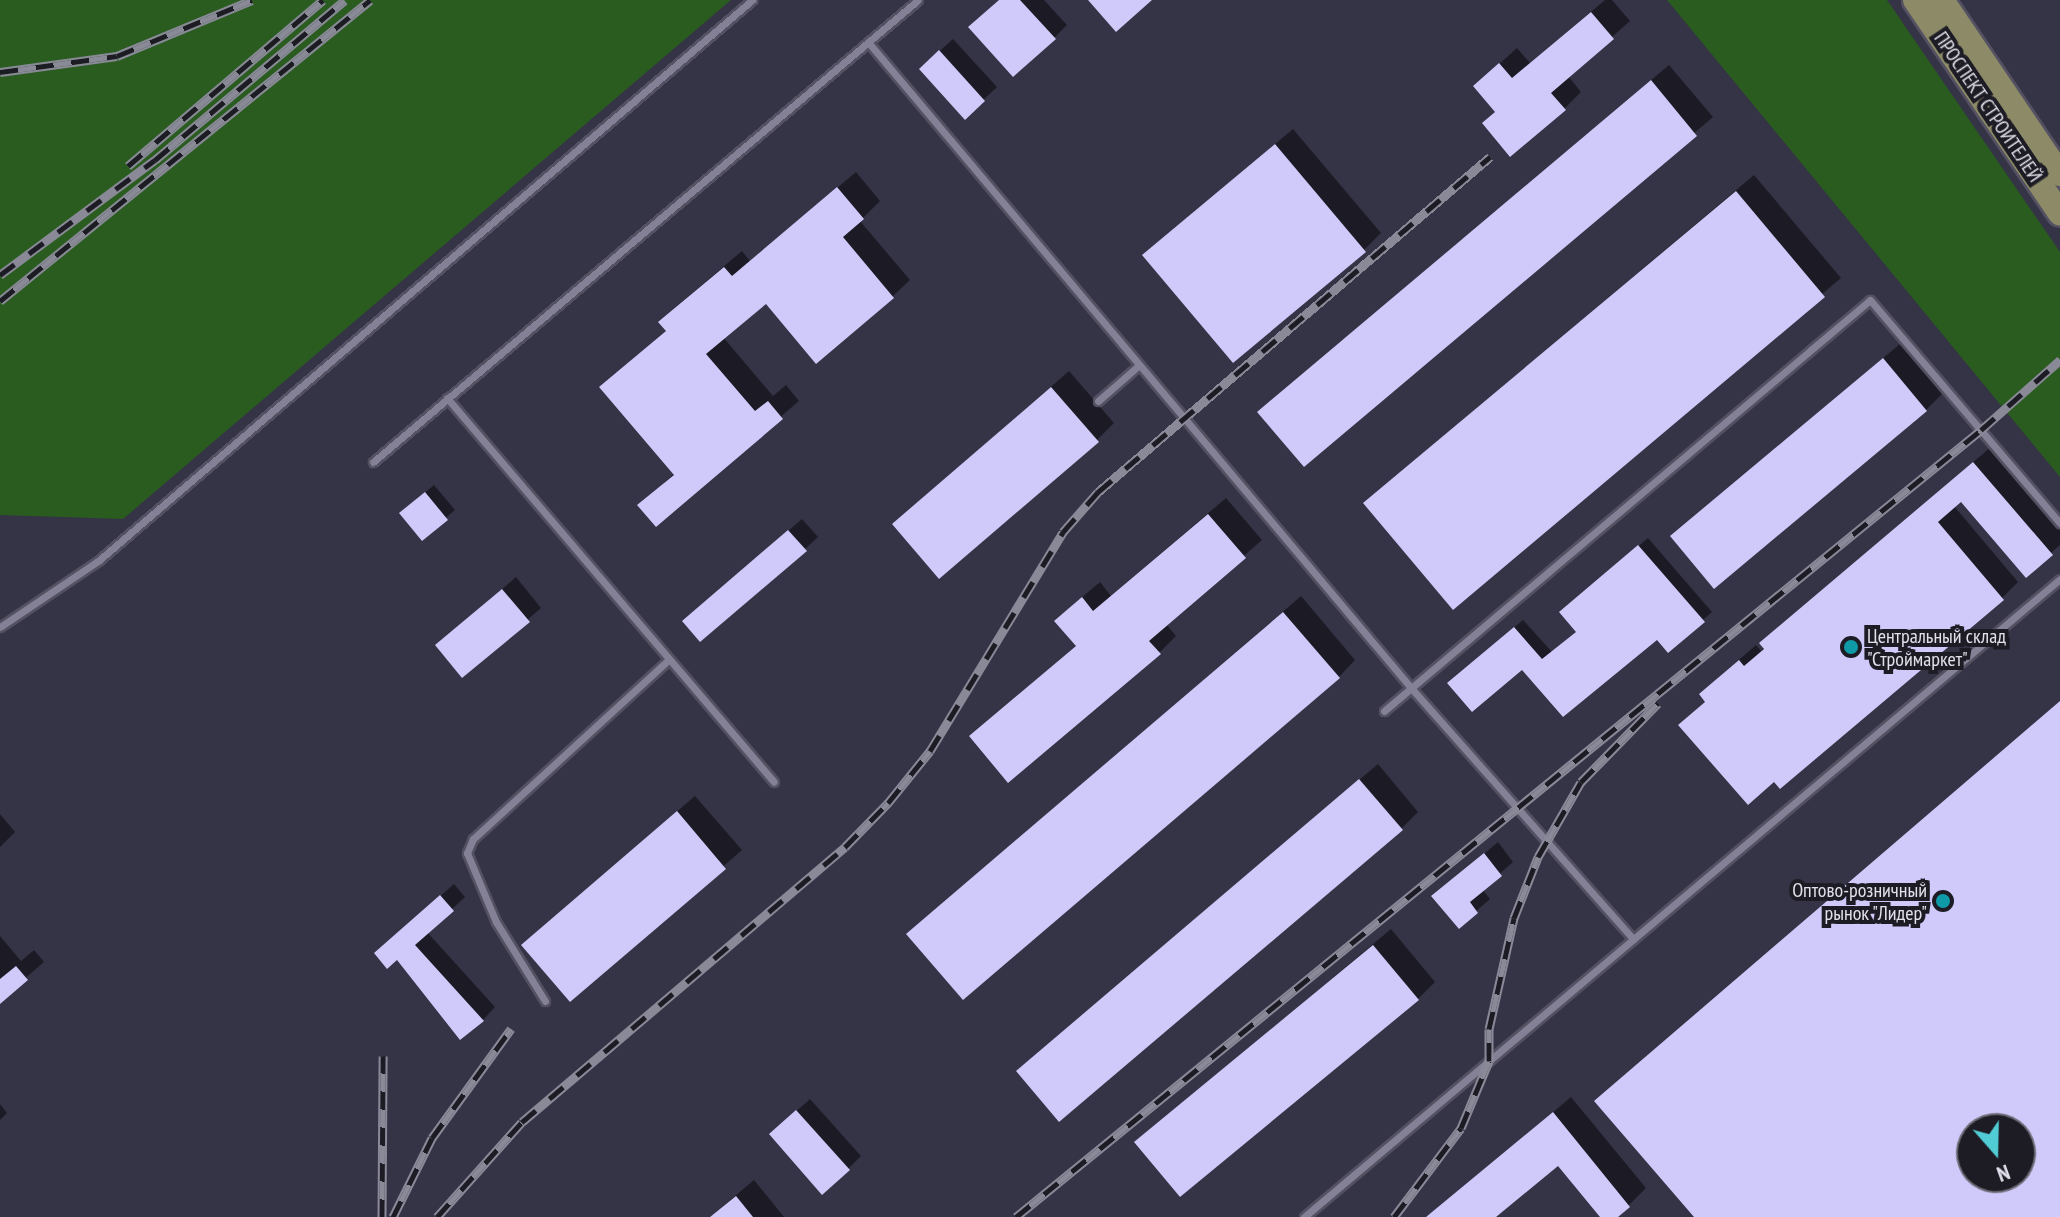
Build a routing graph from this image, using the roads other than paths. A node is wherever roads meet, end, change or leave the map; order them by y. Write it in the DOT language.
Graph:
graph roads {
  1 [pos="752,0"];
  2 [pos="918,0"];
  3 [pos="1915,0"];
  4 [pos="1942,0"];
  5 [pos="868,42"];
  6 [pos="2060,174"];
  7 [pos="2060,213"];
  8 [pos="1138,366"];
  9 [pos="447,398"];
  10 [pos="1098,401"];
  11 [pos="373,462"];
  12 [pos="2060,523"];
  13 [pos="2060,579"];
  14 [pos="0,627"];
  15 [pos="667,661"];
  16 [pos="1412,689"];
  17 [pos="1384,711"];
  18 [pos="774,782"];
  19 [pos="1633,939"];
  20 [pos="545,1001"];
  21 [pos="1304,1217"];
  1 -- 14 [label="lane"];
  2 -- 5 [label="lane"];
  3 -- 7 [label="main road, ПРОСПЕКТ СТРОИТЕЛЕЙ"];
  4 -- 6 [label="main road, ПРОСПЕКТ СТРОИТЕЛЕЙ"];
  5 -- 8 [label="lane"];
  5 -- 9 [label="lane"];
  8 -- 10 [label="lane"];
  8 -- 16 [label="lane"];
  9 -- 11 [label="lane"];
  9 -- 15 [label="lane"];
  12 -- 16 [label="lane"];
  13 -- 19 [label="lane"];
  15 -- 18 [label="lane"];
  15 -- 20 [label="lane"];
  16 -- 17 [label="lane"];
  16 -- 19 [label="lane"];
  19 -- 21 [label="lane"];
}
